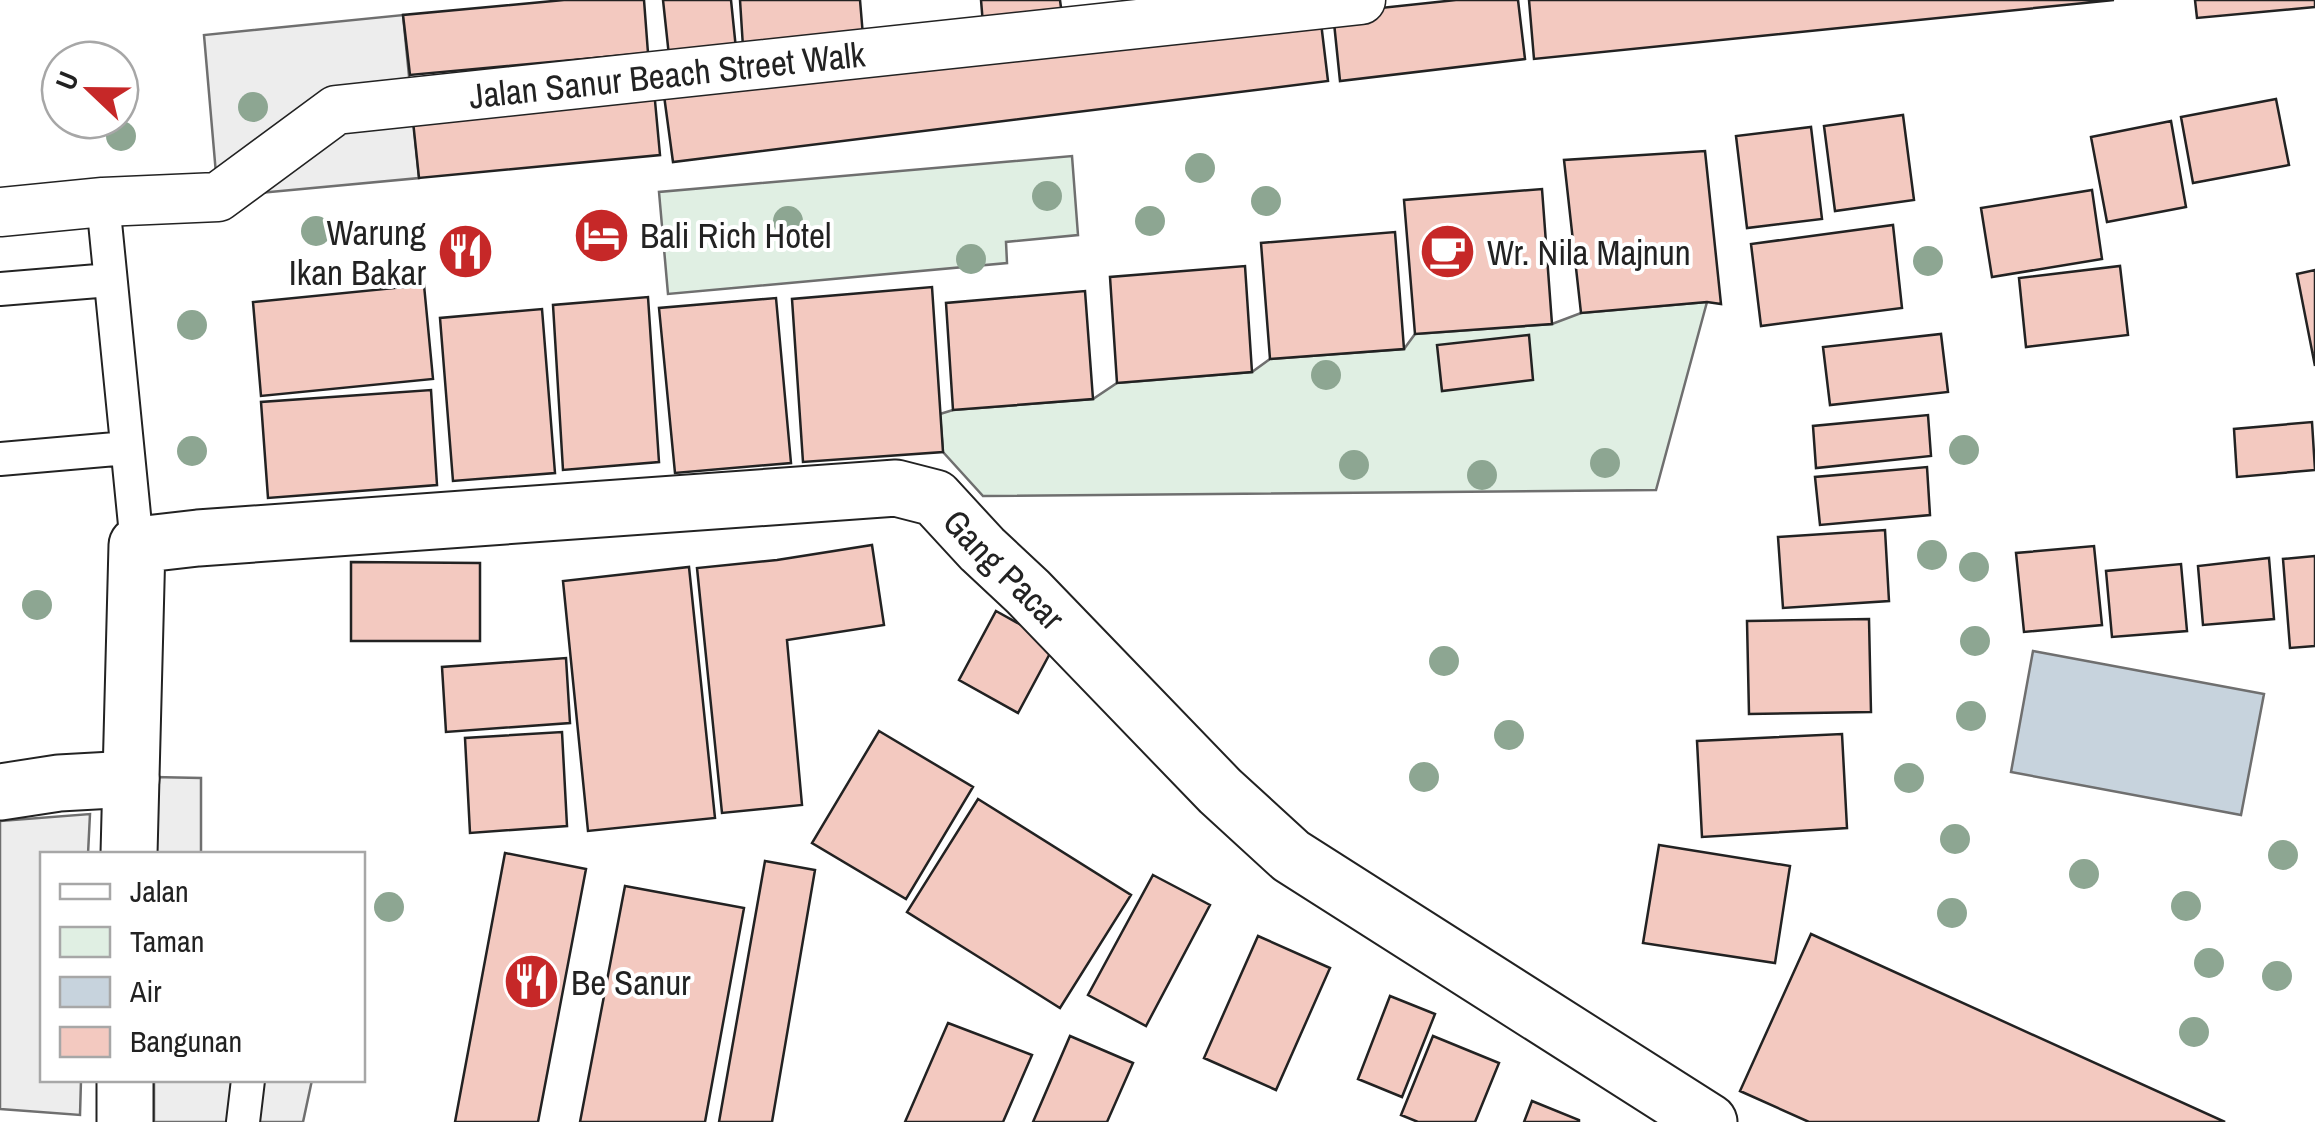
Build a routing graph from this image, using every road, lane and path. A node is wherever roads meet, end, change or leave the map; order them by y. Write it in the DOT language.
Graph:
graph roads {
  1 [pos="1361,0"];
  2 [pos="103,202"];
  3 [pos="0,212"];
  4 [pos="110,280"];
  5 [pos="0,289"];
  6 [pos="127,448"];
  7 [pos="0,458"];
  8 [pos="137,545"];
  9 [pos="130,778"];
  10 [pos="0,792"];
  11 [pos="130,852"];
  12 [pos="126,1082"];
  13 [pos="248,1082"];
  14 [pos="124,1122"];
  15 [pos="243,1122"];
  16 [pos="1709,1122"];
  1 -- 2 [label="street, Jalan Sanur Beach Street Walk"];
  2 -- 3 [label="street, Jalan Sanur Beach Street Walk"];
  2 -- 4 [label="lane"];
  4 -- 5 [label="lane"];
  4 -- 6 [label="lane"];
  6 -- 7 [label="lane"];
  6 -- 8 [label="lane"];
  8 -- 9 [label="street"];
  8 -- 16 [label="street, Gang Pacar"];
  9 -- 10 [label="street"];
  9 -- 11 [label="street"];
  12 -- 14 [label="street"];
  13 -- 15 [label="lane"];
}
